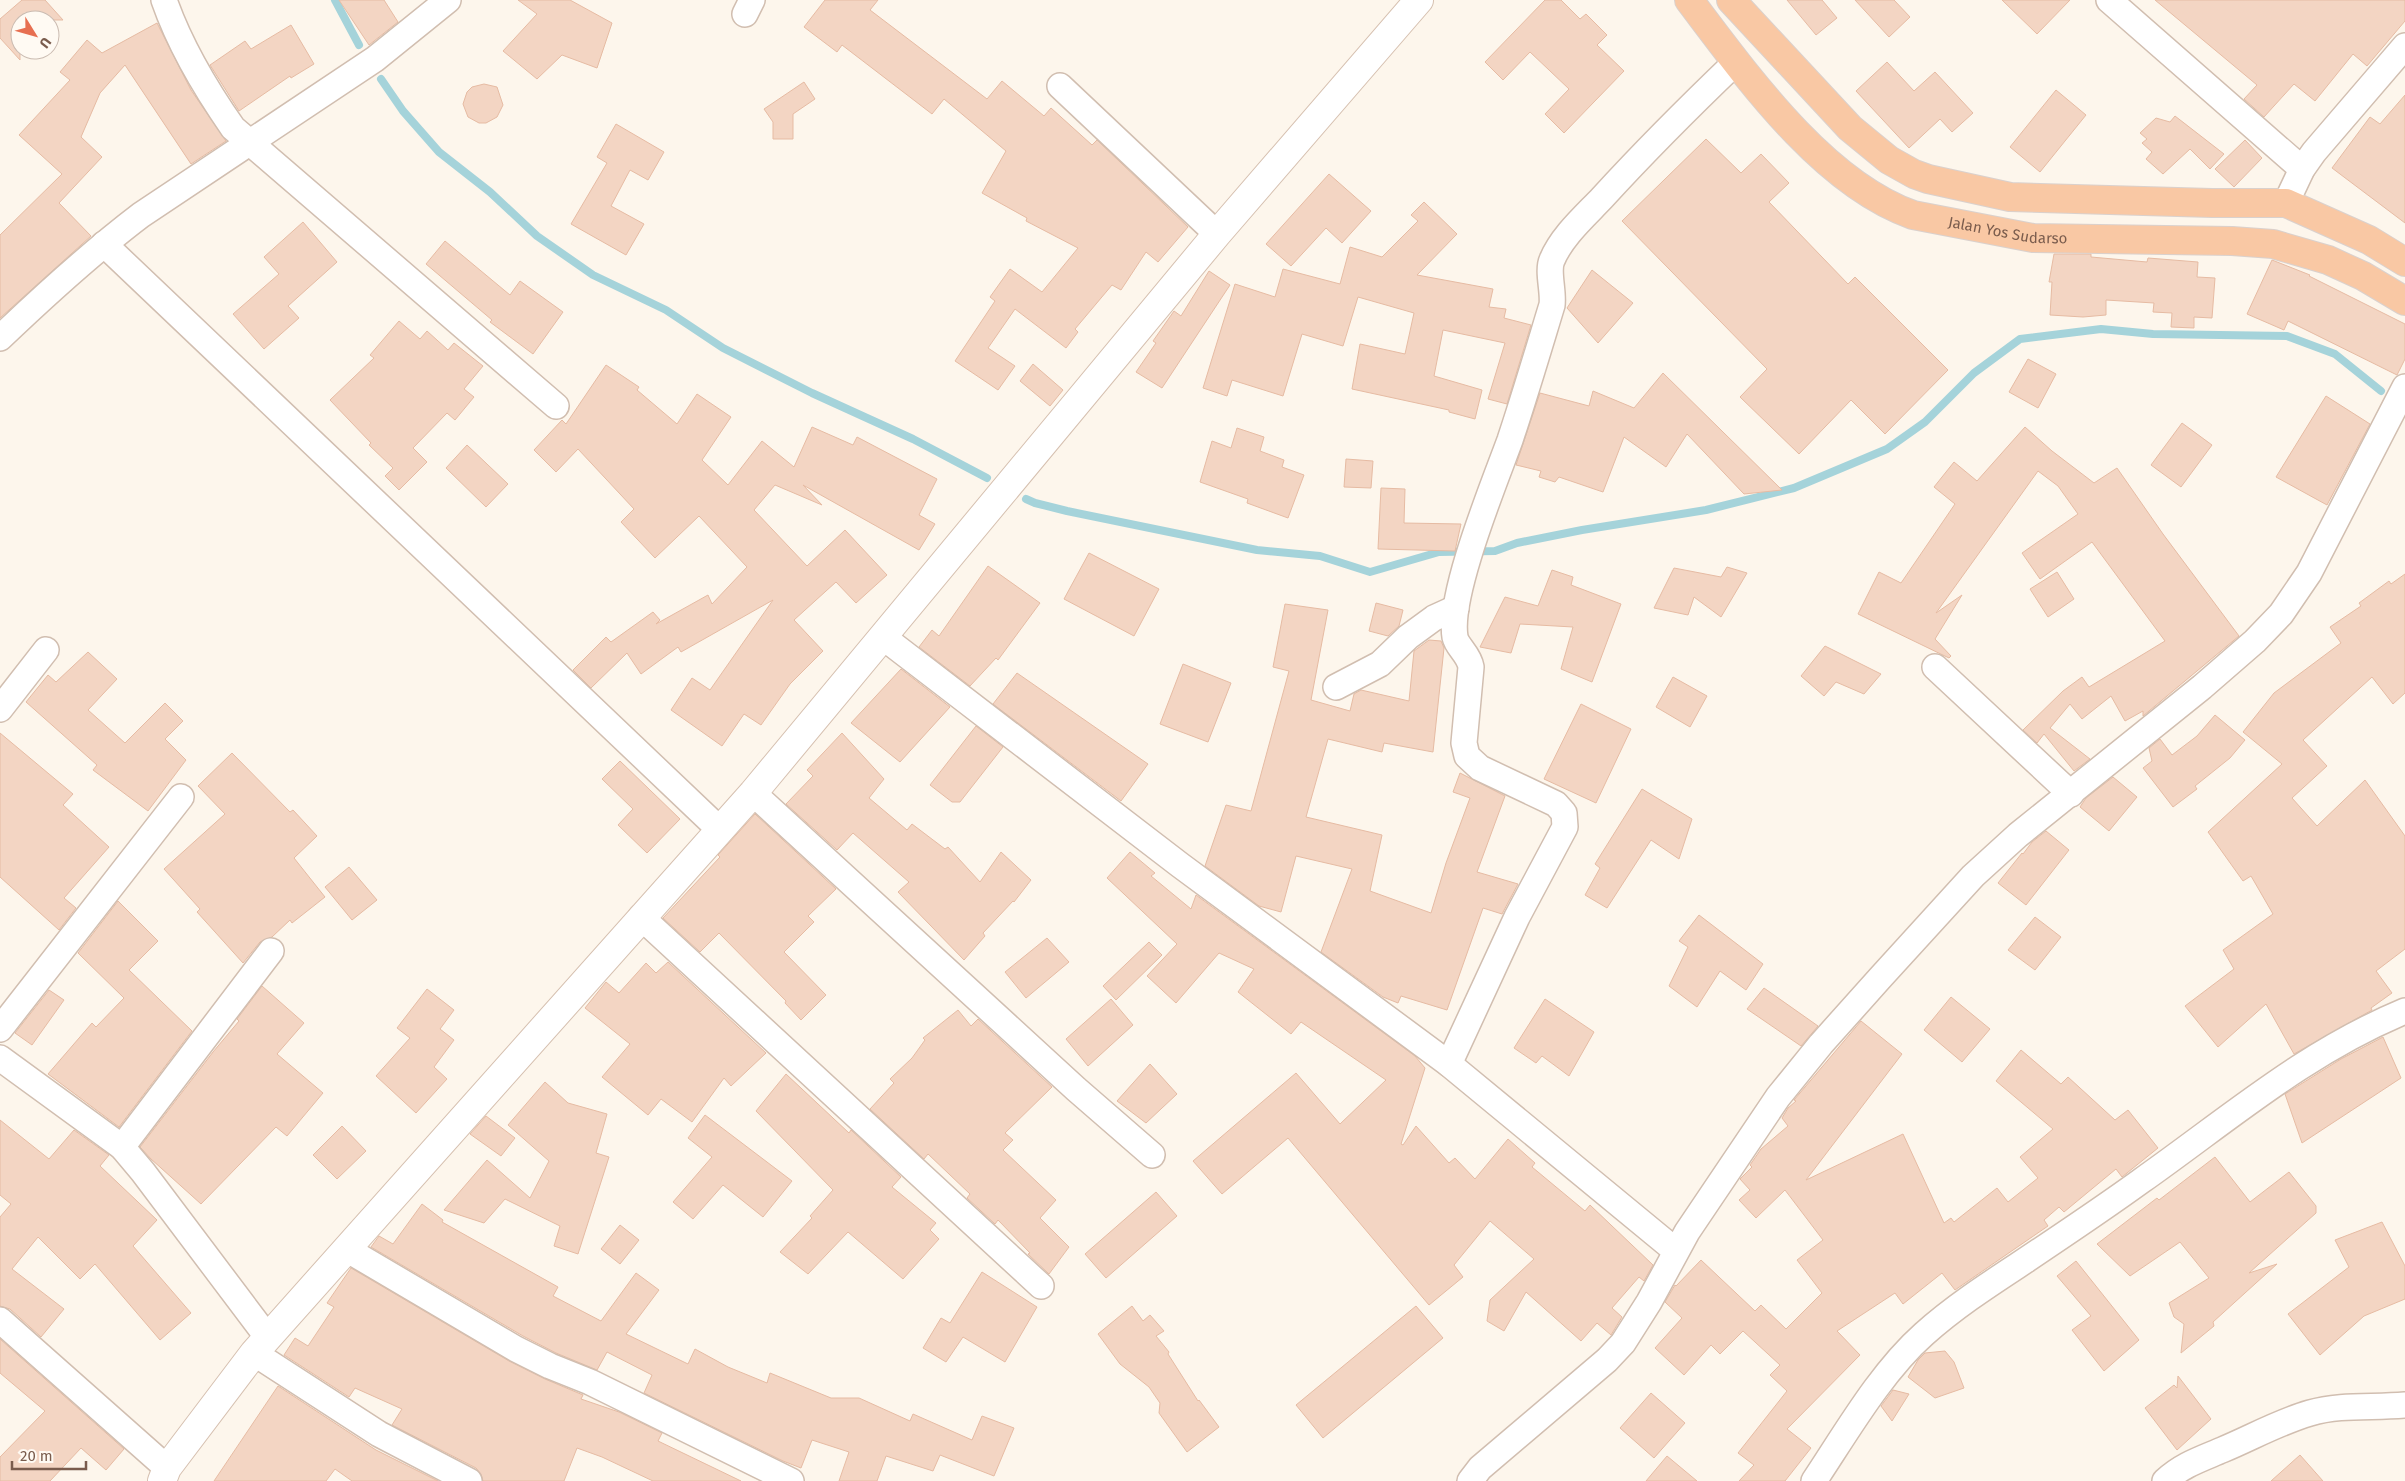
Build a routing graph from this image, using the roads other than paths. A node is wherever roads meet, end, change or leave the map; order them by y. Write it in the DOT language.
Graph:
graph roads {
  1 [pos="164,0"];
  2 [pos="448,0"];
  3 [pos="1419,0"];
  4 [pos="1689,0"];
  5 [pos="1731,0"];
  6 [pos="2109,0"];
  7 [pos="2405,46"];
  8 [pos="1736,62"];
  9 [pos="1060,86"];
  10 [pos="249,143"];
  11 [pos="2302,169"];
  12 [pos="2286,203"];
  13 [pos="1217,234"];
  14 [pos="104,244"];
  15 [pos="2405,262"];
  16 [pos="2405,302"];
  17 [pos="0,338"];
  18 [pos="2405,387"];
  19 [pos="556,406"];
  20 [pos="1456,608"];
  21 [pos="883,637"];
  22 [pos="46,650"];
  23 [pos="1935,667"];
  24 [pos="1336,687"];
  25 [pos="0,709"];
  26 [pos="753,793"];
  27 [pos="2071,794"];
  28 [pos="181,797"];
  29 [pos="719,829"];
  30 [pos="641,917"];
  31 [pos="271,951"];
  32 [pos="2405,1011"];
  33 [pos="0,1029"];
  34 [pos="0,1058"];
  35 [pos="1449,1064"];
  36 [pos="122,1147"];
  37 [pos="1152,1155"];
  38 [pos="348,1250"];
  39 [pos="1676,1251"];
  40 [pos="1041,1286"];
  41 [pos="0,1320"];
  42 [pos="261,1346"];
  43 [pos="2403,1409"];
  44 [pos="165,1474"];
  45 [pos="469,1481"];
  46 [pos="791,1481"];
  47 [pos="1470,1481"];
  48 [pos="1814,1481"];
  49 [pos="2165,1481"];
  1 -- 10 [label="street"];
  2 -- 10 [label="street"];
  3 -- 13 [label="main road"];
  4 -- 8 [label="highway, Jalan Yos Sudarso"];
  5 -- 12 [label="highway"];
  6 -- 11 [label="street"];
  7 -- 11 [label="street"];
  8 -- 16 [label="highway, Jalan Yos Sudarso"];
  8 -- 20 [label="street"];
  9 -- 13 [label="street"];
  10 -- 14 [label="street"];
  10 -- 19 [label="street"];
  11 -- 12 [label="street"];
  12 -- 15 [label="highway"];
  13 -- 21 [label="main road"];
  14 -- 17 [label="street"];
  14 -- 29 [label="street"];
  18 -- 27 [label="street"];
  20 -- 24 [label="street"];
  20 -- 35 [label="street"];
  21 -- 26 [label="main road"];
  21 -- 35 [label="street"];
  22 -- 25 [label="street"];
  23 -- 27 [label="street"];
  26 -- 29 [label="main road"];
  26 -- 37 [label="street"];
  27 -- 39 [label="street"];
  28 -- 33 [label="street"];
  29 -- 30 [label="main road"];
  30 -- 38 [label="main road"];
  30 -- 40 [label="street"];
  31 -- 36 [label="street"];
  32 -- 48 [label="street"];
  34 -- 36 [label="street"];
  35 -- 39 [label="street"];
  36 -- 42 [label="street"];
  38 -- 42 [label="main road"];
  38 -- 46 [label="street"];
  39 -- 47 [label="street"];
  41 -- 44 [label="street"];
  42 -- 44 [label="main road"];
  42 -- 45 [label="street"];
  43 -- 49 [label="street"];
}
